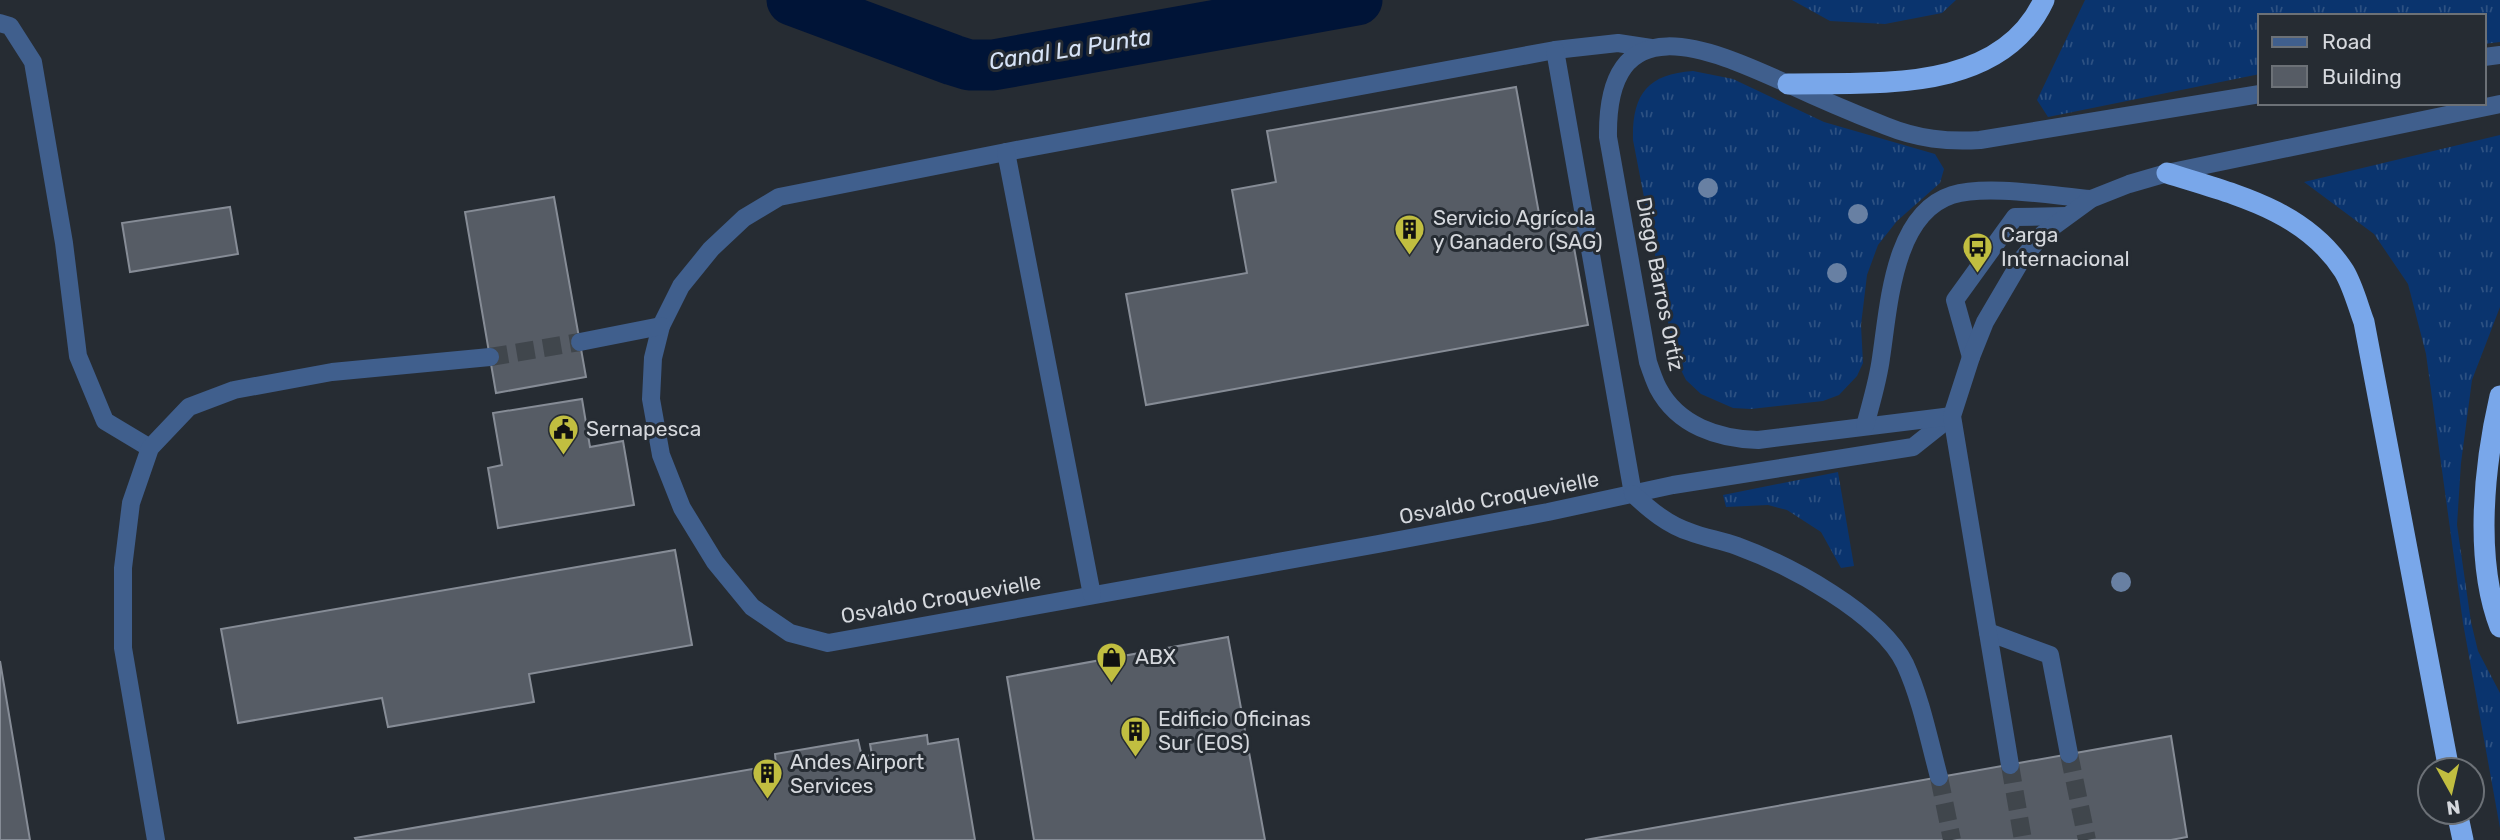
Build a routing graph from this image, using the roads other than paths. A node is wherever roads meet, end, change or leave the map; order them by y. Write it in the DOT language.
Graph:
graph roads {
  1 [pos="2044,0"];
  2 [pos="0,23"];
  3 [pos="1651,48"];
  4 [pos="1555,50"];
  5 [pos="1788,84"];
  6 [pos="2258,94"];
  7 [pos="2500,104"];
  8 [pos="1006,152"];
  9 [pos="2167,173"];
  10 [pos="2091,200"];
  11 [pos="2066,216"];
  12 [pos="661,326"];
  13 [pos="580,342"];
  14 [pos="490,357"];
  15 [pos="1971,357"];
  16 [pos="2500,396"];
  17 [pos="1952,416"];
  18 [pos="1866,426"];
  19 [pos="149,448"];
  20 [pos="1633,494"];
  21 [pos="1092,595"];
  22 [pos="2500,627"];
  23 [pos="1988,632"];
  24 [pos="2069,754"];
  25 [pos="2446,756"];
  26 [pos="2010,765"];
  27 [pos="1939,777"];
  28 [pos="156,840"];
  1 -- 5 [label="highway"];
  2 -- 19 [label="street"];
  3 -- 4 [label="street, Osvaldo Croquevielle"];
  3 -- 5 [label="street"];
  3 -- 18 [label="street, Diego Barros Ortíz"];
  4 -- 8 [label="street, Osvaldo Croquevielle"];
  4 -- 20 [label="street"];
  5 -- 6 [label="street"];
  7 -- 9 [label="street"];
  8 -- 12 [label="street, Osvaldo Croquevielle"];
  8 -- 21 [label="street"];
  9 -- 10 [label="street"];
  9 -- 25 [label="highway"];
  10 -- 11 [label="street"];
  10 -- 18 [label="street"];
  11 -- 15 [label="street"];
  11 -- 15 [label="street"];
  12 -- 13 [label="street"];
  12 -- 21 [label="street, Osvaldo Croquevielle"];
  14 -- 19 [label="street"];
  15 -- 17 [label="street"];
  16 -- 22 [label="highway"];
  17 -- 18 [label="street, Diego Barros Ortíz"];
  17 -- 20 [label="street, Osvaldo Croquevielle"];
  17 -- 23 [label="street"];
  19 -- 28 [label="street"];
  20 -- 21 [label="street, Osvaldo Croquevielle"];
  20 -- 27 [label="street"];
  23 -- 24 [label="street"];
  23 -- 26 [label="street"];
}
